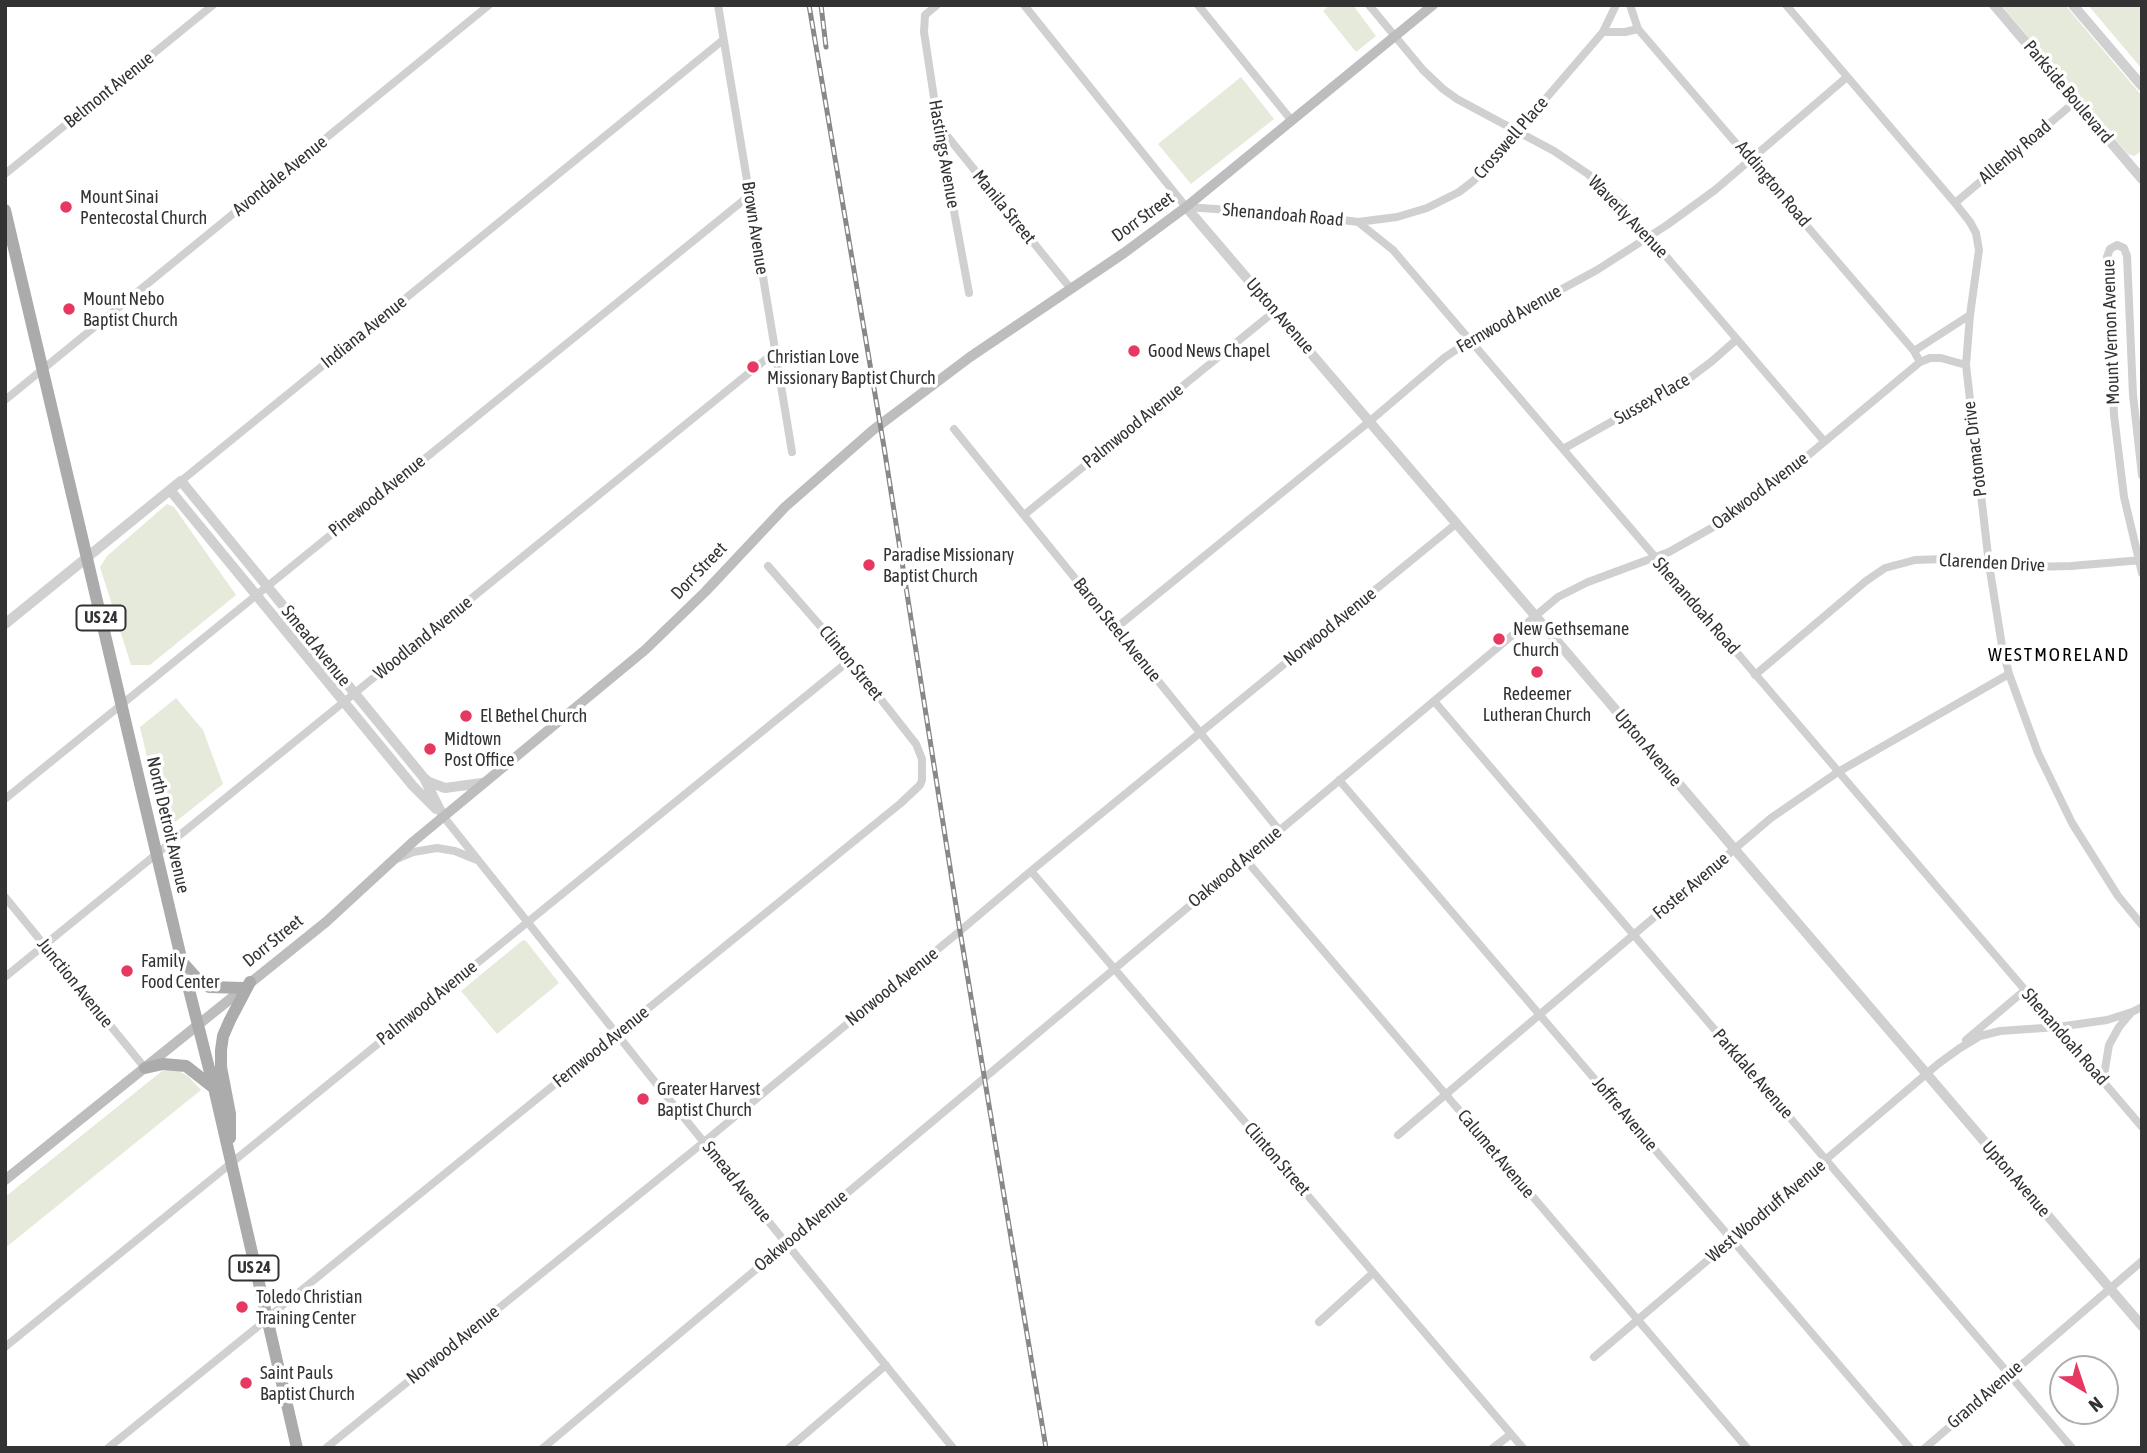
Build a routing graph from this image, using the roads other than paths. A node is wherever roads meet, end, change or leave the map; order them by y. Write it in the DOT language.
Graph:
graph roads {
  1 [pos="213,5"];
  2 [pos="489,5"];
  3 [pos="718,5"];
  4 [pos="937,5"];
  5 [pos="1024,5"];
  6 [pos="1198,5"];
  7 [pos="1369,5"];
  8 [pos="1433,5"];
  9 [pos="1616,5"];
  10 [pos="1630,5"];
  11 [pos="1786,5"];
  12 [pos="1994,5"];
  13 [pos="2073,5"];
  14 [pos="1639,29"];
  15 [pos="1603,32"];
  16 [pos="1394,37"];
  17 [pos="723,40"];
  18 [pos="1847,77"];
  19 [pos="2142,86"];
  20 [pos="2076,102"];
  21 [pos="1292,121"];
  22 [pos="937,124"];
  23 [pos="1517,132"];
  24 [pos="1752,159"];
  25 [pos="2138,167"];
  26 [pos="5,174"];
  27 [pos="2142,179"];
  28 [pos="750,195"];
  29 [pos="1955,203"];
  30 [pos="1186,207"];
  31 [pos="5,209"];
  32 [pos="1358,222"];
  33 [pos="1650,236"];
  34 [pos="1071,289"];
  35 [pos="969,293"];
  36 [pos="1275,311"];
  37 [pos="1970,314"];
  38 [pos="1468,340"];
  39 [pos="1736,340"];
  40 [pos="776,351"];
  41 [pos="1914,351"];
  42 [pos="1920,362"];
  43 [pos="1966,365"];
  44 [pos="43,368"];
  45 [pos="5,400"];
  46 [pos="1370,421"];
  47 [pos="954,429"];
  48 [pos="1824,441"];
  49 [pos="1563,449"];
  50 [pos="792,452"];
  51 [pos="2142,475"];
  52 [pos="181,481"];
  53 [pos="170,490"];
  54 [pos="1024,515"];
  55 [pos="1457,523"];
  56 [pos="1654,557"];
  57 [pos="87,558"];
  58 [pos="2140,561"];
  59 [pos="1989,564"];
  60 [pos="768,566"];
  61 [pos="2142,573"];
  62 [pos="267,585"];
  63 [pos="257,595"];
  64 [pos="1535,615"];
  65 [pos="5,624"];
  66 [pos="1116,628"];
  67 [pos="849,660"];
  68 [pos="2009,674"];
  69 [pos="1755,675"];
  70 [pos="355,694"];
  71 [pos="1434,701"];
  72 [pos="344,702"];
  73 [pos="121,704"];
  74 [pos="1200,733"];
  75 [pos="922,766"];
  76 [pos="1838,772"];
  77 [pos="424,778"];
  78 [pos="1339,780"];
  79 [pos="482,783"];
  80 [pos="5,799"];
  81 [pos="443,816"];
  82 [pos="1279,830"];
  83 [pos="1735,849"];
  84 [pos="158,853"];
  85 [pos="1245,859"];
  86 [pos="393,860"];
  87 [pos="478,860"];
  88 [pos="1031,871"];
  89 [pos="5,897"];
  90 [pos="527,922"];
  91 [pos="2142,925"];
  92 [pos="1633,935"];
  93 [pos="45,946"];
  94 [pos="182,962"];
  95 [pos="1113,969"];
  96 [pos="5,978"];
  97 [pos="246,985"];
  98 [pos="2025,990"];
  99 [pos="2142,1007"];
  100 [pos="2133,1012"];
  101 [pos="1540,1014"];
  102 [pos="197,1027"];
  103 [pos="2057,1027"];
  104 [pos="617,1034"];
  105 [pos="1938,1064"];
  106 [pos="145,1068"];
  107 [pos="1927,1074"];
  108 [pos="2104,1081"];
  109 [pos="214,1088"];
  110 [pos="1446,1095"];
  111 [pos="2142,1127"];
  112 [pos="1398,1135"];
  113 [pos="704,1142"];
  114 [pos="230,1159"];
  115 [pos="1826,1160"];
  116 [pos="5,1180"];
  117 [pos="1732,1240"];
  118 [pos="787,1244"];
  119 [pos="2142,1261"];
  120 [pos="1373,1273"];
  121 [pos="2110,1289"];
  122 [pos="1637,1319"];
  123 [pos="266,1320"];
  124 [pos="1319,1322"];
  125 [pos="2142,1326"];
  126 [pos="5,1347"];
  127 [pos="1594,1357"];
  128 [pos="886,1365"];
  129 [pos="2009,1375"];
  130 [pos="1511,1434"];
  131 [pos="108,1448"];
  132 [pos="297,1448"];
  133 [pos="326,1448"];
  134 [pos="543,1448"];
  135 [pos="789,1448"];
  136 [pos="954,1448"];
  137 [pos="1493,1448"];
  138 [pos="1523,1448"];
  139 [pos="1748,1448"];
  140 [pos="1910,1448"];
  141 [pos="1925,1448"];
  142 [pos="2072,1448"];
  1 -- 26 [label="street, Belmont Avenue"];
  2 -- 44 [label="street, Avondale Avenue"];
  3 -- 17 [label="street, Brown Avenue"];
  4 -- 22 [label="street, Hastings Avenue"];
  5 -- 30 [label="street, Upton Avenue"];
  6 -- 21 [label="street"];
  7 -- 16 [label="street, Waverly Avenue"];
  8 -- 16 [label="main road, Dorr Street"];
  9 -- 15 [label="street, Crosswell Place"];
  10 -- 14 [label="street, Addington Road"];
  11 -- 18 [label="street, Potomac Drive"];
  12 -- 20 [label="street, Parkside Boulevard"];
  13 -- 19 [label="street"];
  14 -- 15 [label="street"];
  14 -- 24 [label="street, Addington Road"];
  15 -- 23 [label="street, Crosswell Place"];
  16 -- 21 [label="main road, Dorr Street"];
  16 -- 23 [label="street, Waverly Avenue"];
  17 -- 28 [label="street, Brown Avenue"];
  17 -- 52 [label="street, Indiana Avenue"];
  18 -- 24 [label="street, Fernwood Avenue"];
  18 -- 29 [label="street, Potomac Drive"];
  20 -- 25 [label="street, Parkside Boulevard"];
  20 -- 29 [label="street, Allenby Road"];
  21 -- 30 [label="main road, Dorr Street"];
  22 -- 34 [label="street, Manila Street"];
  22 -- 35 [label="street, Hastings Avenue"];
  23 -- 32 [label="street, Crosswell Place"];
  23 -- 33 [label="street, Waverly Avenue"];
  24 -- 33 [label="street, Fernwood Avenue"];
  24 -- 41 [label="street, Addington Road"];
  25 -- 27 [label="street, Parkside Boulevard"];
  28 -- 40 [label="street, Brown Avenue"];
  28 -- 62 [label="street, Pinewood Avenue"];
  29 -- 37 [label="street, Potomac Drive"];
  30 -- 32 [label="street, Shenandoah Road"];
  30 -- 34 [label="main road, Dorr Street"];
  30 -- 36 [label="street, Upton Avenue"];
  31 -- 44 [label="main road, North Detroit Avenue / US 24"];
  32 -- 38 [label="street, Shenandoah Road"];
  33 -- 38 [label="street, Fernwood Avenue"];
  33 -- 39 [label="street, Waverly Avenue"];
  34 -- 79 [label="main road, Dorr Street"];
  36 -- 46 [label="street, Upton Avenue"];
  36 -- 54 [label="street, Palmwood Avenue"];
  37 -- 41 [label="street"];
  37 -- 43 [label="street, Potomac Drive"];
  38 -- 46 [label="street, Fernwood Avenue"];
  38 -- 49 [label="street, Shenandoah Road"];
  39 -- 48 [label="street, Waverly Avenue"];
  39 -- 49 [label="street, Sussex Place"];
  40 -- 50 [label="street, Brown Avenue"];
  40 -- 70 [label="street, Woodland Avenue"];
  41 -- 42 [label="street, Addington Road"];
  42 -- 43 [label="street"];
  42 -- 48 [label="street, Oakwood Avenue"];
  43 -- 59 [label="street, Potomac Drive"];
  44 -- 45 [label="street, Avondale Avenue"];
  44 -- 57 [label="main road, North Detroit Avenue / US 24"];
  46 -- 55 [label="street, Upton Avenue"];
  46 -- 66 [label="street, Fernwood Avenue"];
  47 -- 54 [label="street, Baron Steel Avenue"];
  48 -- 56 [label="street, Oakwood Avenue"];
  49 -- 56 [label="street, Shenandoah Road"];
  51 -- 58 [label="street, Mount Vernon Avenue"];
  52 -- 53 [label="street, Indiana Avenue"];
  52 -- 62 [label="street, Smead Avenue"];
  53 -- 57 [label="street, Indiana Avenue"];
  53 -- 63 [label="street, Smead Avenue"];
  54 -- 66 [label="street, Baron Steel Avenue"];
  55 -- 64 [label="street, Upton Avenue"];
  55 -- 74 [label="street, Norwood Avenue"];
  56 -- 64 [label="street, Oakwood Avenue"];
  56 -- 69 [label="street, Shenandoah Road"];
  57 -- 65 [label="street, Indiana Avenue"];
  57 -- 73 [label="main road, North Detroit Avenue / US 24"];
  58 -- 59 [label="street, Clarenden Drive"];
  58 -- 61 [label="street, Mount Vernon Avenue"];
  59 -- 68 [label="street, Potomac Drive"];
  59 -- 69 [label="street, Clarenden Drive"];
  60 -- 67 [label="street, Clinton Street"];
  62 -- 63 [label="street, Pinewood Avenue"];
  62 -- 70 [label="street, Smead Avenue"];
  63 -- 72 [label="street, Smead Avenue"];
  63 -- 73 [label="street, Pinewood Avenue"];
  64 -- 71 [label="street, Oakwood Avenue"];
  64 -- 83 [label="street, Upton Avenue"];
  66 -- 74 [label="street, Baron Steel Avenue"];
  67 -- 75 [label="street, Clinton Street"];
  67 -- 90 [label="street, Palmwood Avenue"];
  68 -- 76 [label="street, Foster Avenue"];
  68 -- 91 [label="street, Potomac Drive"];
  69 -- 76 [label="street, Shenandoah Road"];
  70 -- 72 [label="street, Woodland Avenue"];
  70 -- 77 [label="street, Smead Avenue"];
  71 -- 78 [label="street, Oakwood Avenue"];
  71 -- 92 [label="street, Parkdale Avenue"];
  72 -- 81 [label="street, Smead Avenue"];
  72 -- 84 [label="street, Woodland Avenue"];
  73 -- 80 [label="street, Pinewood Avenue"];
  73 -- 84 [label="main road, North Detroit Avenue / US 24"];
  74 -- 82 [label="street, Baron Steel Avenue"];
  74 -- 88 [label="street, Norwood Avenue"];
  75 -- 104 [label="street, Fernwood Avenue"];
  76 -- 83 [label="street, Foster Avenue"];
  76 -- 98 [label="street, Shenandoah Road"];
  77 -- 79 [label="street"];
  77 -- 81 [label="street, Smead Avenue"];
  78 -- 82 [label="street, Oakwood Avenue"];
  78 -- 101 [label="street, Joffre Avenue"];
  79 -- 81 [label="main road, Dorr Street"];
  81 -- 86 [label="main road, Dorr Street"];
  81 -- 87 [label="street, Smead Avenue"];
  82 -- 85 [label="street, Oakwood Avenue"];
  83 -- 92 [label="street, Foster Avenue"];
  83 -- 107 [label="street, Upton Avenue"];
  84 -- 93 [label="street, Woodland Avenue"];
  84 -- 94 [label="main road, North Detroit Avenue / US 24"];
  85 -- 95 [label="street, Oakwood Avenue"];
  85 -- 110 [label="street, Calumet Avenue"];
  86 -- 87 [label="street"];
  86 -- 97 [label="main road, Dorr Street"];
  87 -- 90 [label="street, Smead Avenue"];
  88 -- 95 [label="street, Clinton Street"];
  88 -- 113 [label="street, Norwood Avenue"];
  89 -- 93 [label="street, Junction Avenue"];
  90 -- 104 [label="street, Smead Avenue"];
  90 -- 114 [label="street, Palmwood Avenue"];
  92 -- 101 [label="street, Foster Avenue"];
  92 -- 115 [label="street, Parkdale Avenue"];
  93 -- 96 [label="street, Woodland Avenue"];
  93 -- 106 [label="street, Junction Avenue"];
  94 -- 97 [label="main road"];
  94 -- 102 [label="main road, North Detroit Avenue / US 24"];
  95 -- 118 [label="street, Oakwood Avenue"];
  95 -- 120 [label="street, Clinton Street"];
  97 -- 102 [label="main road, Dorr Street"];
  97 -- 114 [label="main road"];
  98 -- 103 [label="street, Shenandoah Road"];
  98 -- 105 [label="street, West Woodruff Avenue"];
  99 -- 100 [label="street, West Woodruff Avenue"];
  100 -- 103 [label="street, West Woodruff Avenue"];
  100 -- 108 [label="street, West Woodruff Avenue"];
  101 -- 110 [label="street, Foster Avenue"];
  101 -- 117 [label="street, Joffre Avenue"];
  102 -- 106 [label="main road, Dorr Street"];
  102 -- 109 [label="main road, North Detroit Avenue / US 24"];
  103 -- 105 [label="street, West Woodruff Avenue"];
  103 -- 108 [label="street, Shenandoah Road"];
  104 -- 113 [label="street, Smead Avenue"];
  104 -- 123 [label="street, Fernwood Avenue"];
  105 -- 107 [label="street, West Woodruff Avenue"];
  106 -- 109 [label="main road"];
  106 -- 116 [label="main road, Dorr Street"];
  107 -- 115 [label="street, West Woodruff Avenue"];
  107 -- 121 [label="street, Upton Avenue"];
  108 -- 111 [label="street, Shenandoah Road"];
  109 -- 114 [label="main road, North Detroit Avenue / US 24"];
  110 -- 112 [label="street, Foster Avenue"];
  110 -- 122 [label="street, Calumet Avenue"];
  113 -- 118 [label="street, Smead Avenue"];
  113 -- 133 [label="street, Norwood Avenue"];
  114 -- 123 [label="main road, North Detroit Avenue / US 24"];
  114 -- 126 [label="street, Palmwood Avenue"];
  115 -- 117 [label="street, West Woodruff Avenue"];
  115 -- 129 [label="street, Parkdale Avenue"];
  117 -- 122 [label="street, West Woodruff Avenue"];
  117 -- 140 [label="street, Joffre Avenue"];
  118 -- 128 [label="street, Smead Avenue"];
  118 -- 134 [label="street, Oakwood Avenue"];
  119 -- 121 [label="street, Grand Avenue"];
  120 -- 124 [label="street"];
  120 -- 130 [label="street, Clinton Street"];
  121 -- 125 [label="street, Upton Avenue"];
  121 -- 129 [label="street, Grand Avenue"];
  122 -- 127 [label="street, West Woodruff Avenue"];
  122 -- 139 [label="street, Calumet Avenue"];
  123 -- 131 [label="street, Fernwood Avenue"];
  123 -- 132 [label="main road, North Detroit Avenue / US 24"];
  128 -- 135 [label="street"];
  128 -- 136 [label="street, Smead Avenue"];
  129 -- 141 [label="street, Grand Avenue"];
  129 -- 142 [label="street, Parkdale Avenue"];
  130 -- 137 [label="street"];
  130 -- 138 [label="street, Clinton Street"];
}
